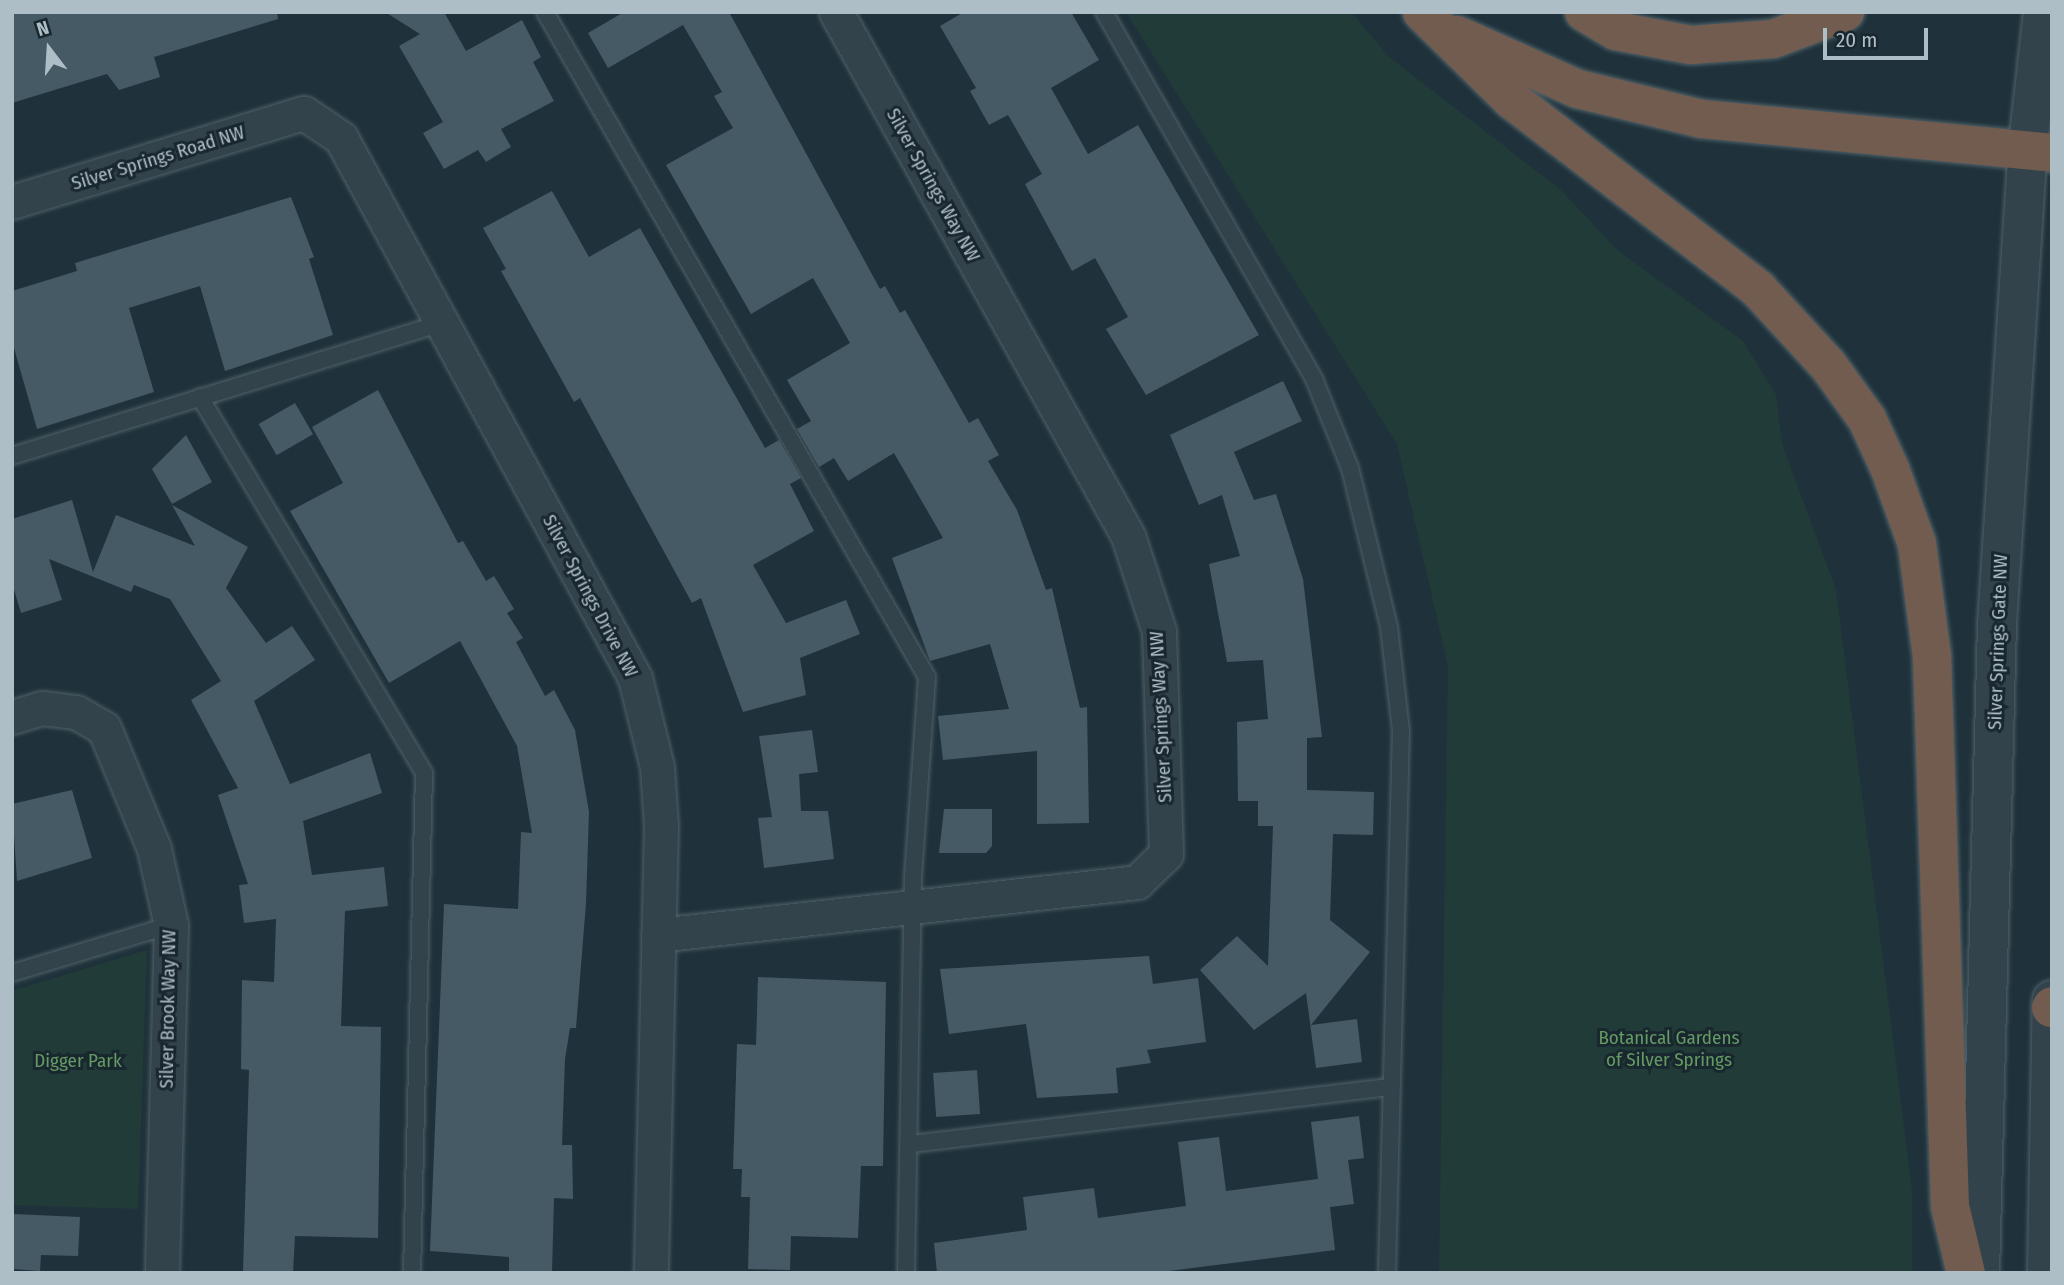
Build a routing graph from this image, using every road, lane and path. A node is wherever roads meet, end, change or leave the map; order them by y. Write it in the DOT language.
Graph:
graph roads {
  1 [pos="545,12"];
  2 [pos="836,12"];
  3 [pos="1104,12"];
  4 [pos="1584,12"];
  5 [pos="1845,12"];
  6 [pos="2043,12"];
  7 [pos="1427,18"];
  8 [pos="304,113"];
  9 [pos="2040,153"];
  10 [pos="12,202"];
  11 [pos="442,323"];
  12 [pos="200,397"];
  13 [pos="12,456"];
  14 [pos="12,717"];
  15 [pos="913,904"];
  16 [pos="171,925"];
  17 [pos="658,935"];
  18 [pos="12,972"];
  19 [pos="2052,1000"];
  20 [pos="2052,1007"];
  21 [pos="1388,1087"];
  22 [pos="911,1144"];
  23 [pos="162,1273"];
  24 [pos="412,1273"];
  25 [pos="652,1273"];
  26 [pos="906,1273"];
  27 [pos="1387,1273"];
  28 [pos="1966,1273"];
  29 [pos="1980,1273"];
  30 [pos="2047,1273"];
  1 -- 15 [label="lane"];
  2 -- 15 [label="street, Silver Springs Way NW"];
  3 -- 21 [label="lane"];
  4 -- 5 [label="highway"];
  6 -- 9 [label="street, Silver Springs Gate NW"];
  7 -- 9 [label="highway"];
  7 -- 28 [label="highway"];
  8 -- 10 [label="street, Silver Springs Road NW"];
  8 -- 11 [label="street, Silver Springs Drive NW"];
  9 -- 29 [label="street, Silver Springs Gate NW"];
  11 -- 12 [label="lane"];
  11 -- 17 [label="street, Silver Springs Drive NW"];
  12 -- 13 [label="lane"];
  12 -- 24 [label="lane"];
  14 -- 16 [label="street, Silver Brook Way NW"];
  15 -- 17 [label="street, Silver Springs Way NW"];
  15 -- 22 [label="lane"];
  16 -- 18 [label="lane"];
  16 -- 23 [label="street, Silver Brook Way NW"];
  17 -- 25 [label="street, Silver Springs Drive NW"];
  19 -- 20 [label="street"];
  20 -- 30 [label="street"];
  21 -- 22 [label="lane"];
  21 -- 27 [label="lane"];
  22 -- 26 [label="lane"];
}
